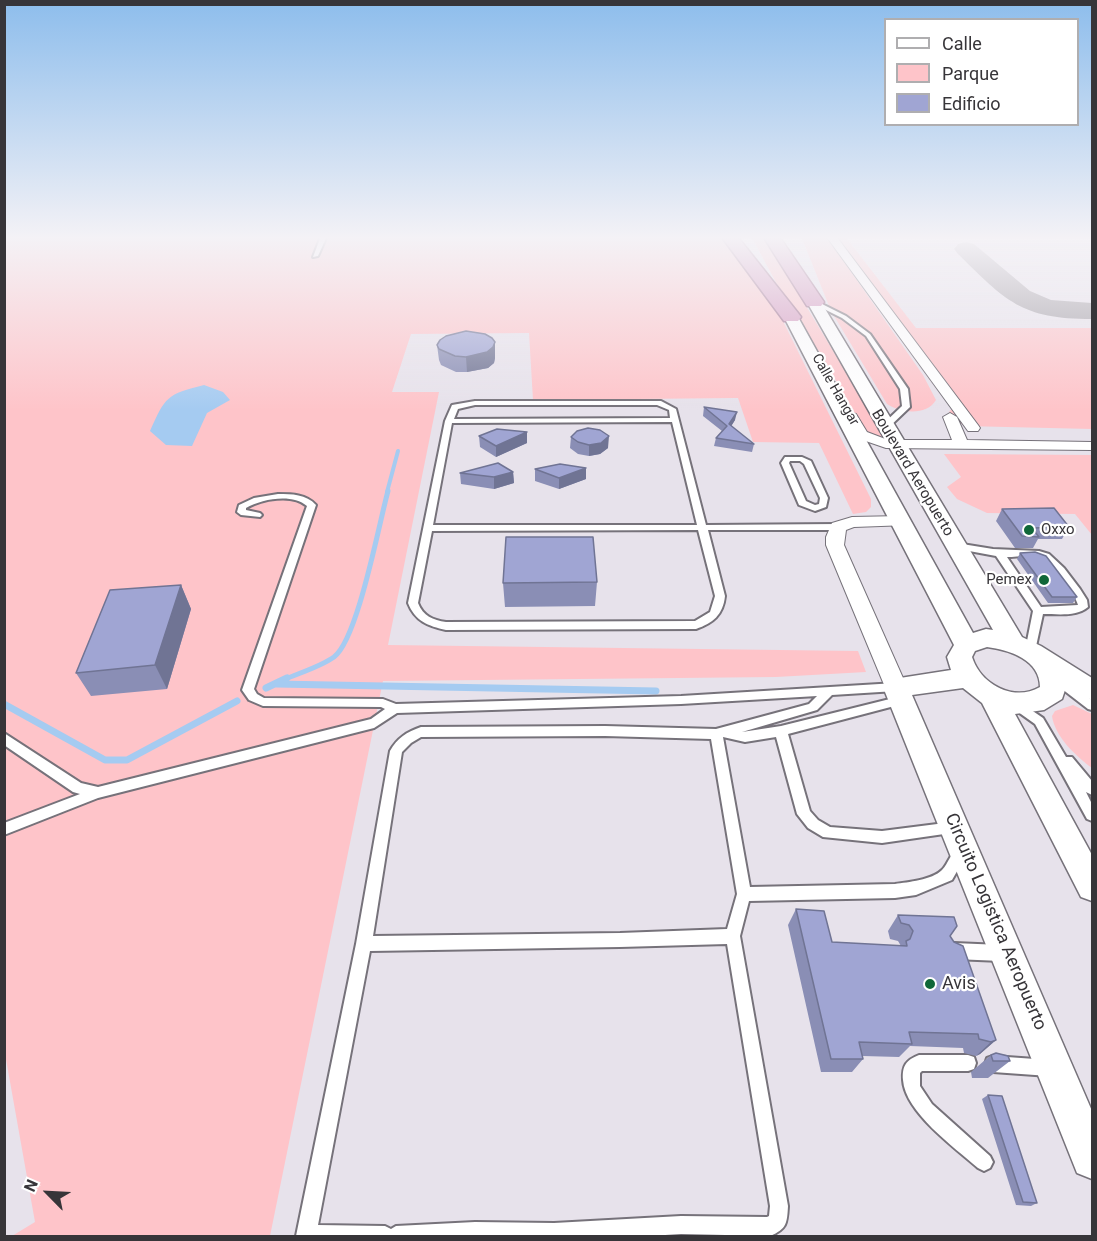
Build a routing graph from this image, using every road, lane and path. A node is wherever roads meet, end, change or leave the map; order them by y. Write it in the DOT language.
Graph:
graph roads {
  1 [pos="773,294"];
  2 [pos="778,294"];
  3 [pos="809,294"];
  4 [pos="811,294"];
  5 [pos="874,294"];
  6 [pos="814,302"];
  7 [pos="791,317"];
  8 [pos="808,346"];
  9 [pos="936,378"];
  10 [pos="950,417"];
  11 [pos="675,420"];
  12 [pos="449,421"];
  13 [pos="884,427"];
  14 [pos="973,428"];
  15 [pos="990,435"];
  16 [pos="1092,436"];
  17 [pos="896,445"];
  18 [pos="962,446"];
  19 [pos="1012,446"];
  20 [pos="1092,446"];
  21 [pos="815,508"];
  22 [pos="257,515"];
  23 [pos="902,521"];
  24 [pos="702,526"];
  25 [pos="829,527"];
  26 [pos="429,528"];
  27 [pos="956,545"];
  28 [pos="1000,554"];
  29 [pos="1038,611"];
  30 [pos="966,644"];
  31 [pos="1034,657"];
  32 [pos="966,678"];
  33 [pos="1092,690"];
  34 [pos="827,693"];
  35 [pos="899,693"];
  36 [pos="998,699"];
  37 [pos="1092,706"];
  38 [pos="395,709"];
  39 [pos="781,731"];
  40 [pos="721,732"];
  41 [pos="1046,732"];
  42 [pos="4,738"];
  43 [pos="1058,749"];
  44 [pos="1092,782"];
  45 [pos="1092,790"];
  46 [pos="98,793"];
  47 [pos="1092,800"];
  48 [pos="1092,815"];
  49 [pos="4,829"];
  50 [pos="959,838"];
  51 [pos="1092,886"];
  52 [pos="744,894"];
  53 [pos="733,936"];
  54 [pos="364,944"];
  55 [pos="947,951"];
  56 [pos="1008,953"];
  57 [pos="1055,1068"];
  58 [pos="1092,1158"];
  59 [pos="984,1162"];
  60 [pos="716,1231"];
  61 [pos="307,1235"];
  62 [pos="385,1236"];
  63 [pos="396,1236"];
  1 -- 7 [label="highway"];
  2 -- 7 [label="highway"];
  3 -- 6 [label="highway"];
  4 -- 6 [label="highway"];
  5 -- 9 [label="street"];
  6 -- 13 [label="street, Boulevard Aeropuerto"];
  6 -- 13 [label="lane"];
  7 -- 8 [label="street, Boulevard Aeropuerto"];
  8 -- 17 [label="street, Calle Hangar"];
  8 -- 23 [label="street, Boulevard Aeropuerto"];
  9 -- 10 [label="street"];
  9 -- 14 [label="street"];
  10 -- 14 [label="street"];
  10 -- 18 [label="street"];
  11 -- 12 [label="lane"];
  11 -- 12 [label="lane"];
  11 -- 24 [label="lane"];
  12 -- 26 [label="lane"];
  13 -- 17 [label="street, Boulevard Aeropuerto"];
  14 -- 15 [label="street"];
  15 -- 16 [label="street"];
  15 -- 19 [label="street"];
  17 -- 18 [label="street, Calle Hangar"];
  17 -- 27 [label="street, Boulevard Aeropuerto"];
  18 -- 19 [label="street, Calle Hangar"];
  19 -- 20 [label="street, Calle Hangar"];
  21 -- 21 [label="lane"];
  21 -- 25 [label="lane"];
  22 -- 38 [label="lane"];
  23 -- 25 [label="street"];
  23 -- 30 [label="street, Boulevard Aeropuerto"];
  24 -- 25 [label="lane"];
  24 -- 26 [label="lane"];
  24 -- 26 [label="lane"];
  25 -- 35 [label="street, Circuito Logistica Aeropuerto"];
  27 -- 28 [label="lane"];
  27 -- 31 [label="street, Boulevard Aeropuerto"];
  28 -- 29 [label="lane"];
  28 -- 29 [label="lane"];
  29 -- 31 [label="lane"];
  30 -- 31 [label="street"];
  30 -- 32 [label="street"];
  31 -- 33 [label="street"];
  31 -- 36 [label="street"];
  31 -- 37 [label="lane"];
  32 -- 35 [label="street"];
  32 -- 36 [label="street"];
  34 -- 35 [label="lane"];
  34 -- 38 [label="lane"];
  34 -- 40 [label="lane"];
  35 -- 39 [label="lane"];
  35 -- 50 [label="street, Circuito Logistica Aeropuerto"];
  36 -- 41 [label="lane"];
  36 -- 51 [label="street"];
  38 -- 46 [label="lane"];
  39 -- 40 [label="lane"];
  39 -- 50 [label="lane"];
  40 -- 52 [label="lane"];
  40 -- 54 [label="lane"];
  41 -- 43 [label="lane"];
  41 -- 48 [label="lane"];
  42 -- 46 [label="lane"];
  43 -- 44 [label="lane"];
  43 -- 45 [label="lane"];
  43 -- 47 [label="lane"];
  46 -- 49 [label="lane"];
  50 -- 52 [label="lane"];
  50 -- 56 [label="street, Circuito Logistica Aeropuerto"];
  52 -- 53 [label="lane"];
  53 -- 54 [label="lane"];
  53 -- 60 [label="lane"];
  54 -- 61 [label="lane"];
  55 -- 56 [label="lane"];
  56 -- 57 [label="street, Circuito Logistica Aeropuerto"];
  57 -- 58 [label="street, Circuito Logistica Aeropuerto"];
  57 -- 59 [label="lane"];
  60 -- 63 [label="lane"];
  61 -- 62 [label="lane"];
}
